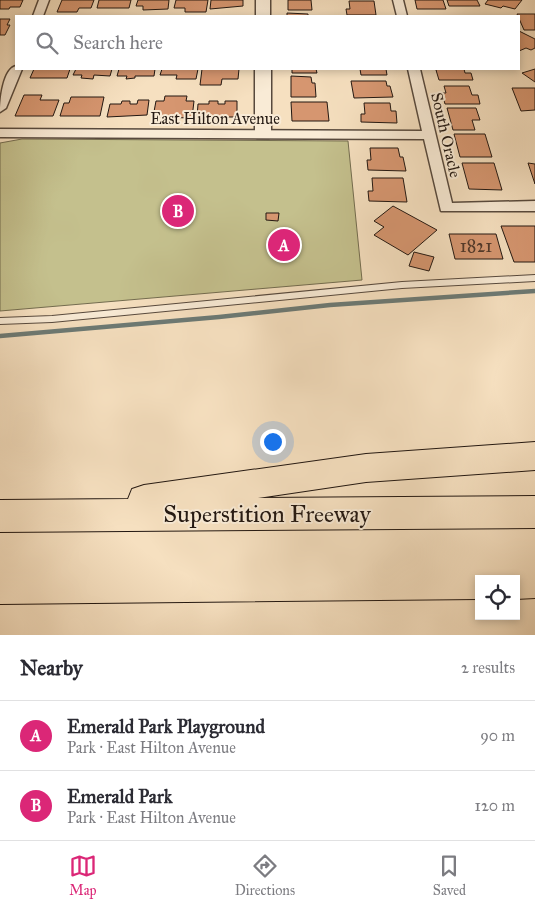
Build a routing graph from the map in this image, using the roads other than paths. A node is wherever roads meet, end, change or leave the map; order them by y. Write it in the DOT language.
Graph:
graph roads {
  1 [pos="44,0"];
  2 [pos="262,0"];
  3 [pos="398,0"];
  4 [pos="38,15"];
  5 [pos="263,15"];
  6 [pos="402,15"];
  7 [pos="16,70"];
  8 [pos="263,70"];
  9 [pos="414,70"];
  10 [pos="0,108"];
  11 [pos="0,133"];
  12 [pos="263,134"];
  13 [pos="429,135"];
  14 [pos="535,206"];
  15 [pos="535,278"];
  16 [pos="0,321"];
  17 [pos="535,456"];
  18 [pos="535,512"];
  19 [pos="40,515"];
  20 [pos="0,516"];
  21 [pos="535,618"];
  22 [pos="0,624"];
  1 -- 4 [label="street"];
  2 -- 5 [label="street"];
  3 -- 6 [label="street"];
  7 -- 10 [label="street"];
  8 -- 12 [label="street"];
  9 -- 13 [label="street, South Oracle"];
  11 -- 12 [label="street, East Hilton Avenue"];
  12 -- 13 [label="street, East Hilton Avenue"];
  13 -- 14 [label="street, South Oracle"];
  15 -- 16 [label="lane"];
  17 -- 19 [label="highway"];
  18 -- 19 [label="highway, Superstition Freeway"];
  19 -- 20 [label="highway, Superstition Freeway"];
  21 -- 22 [label="highway"];
}
